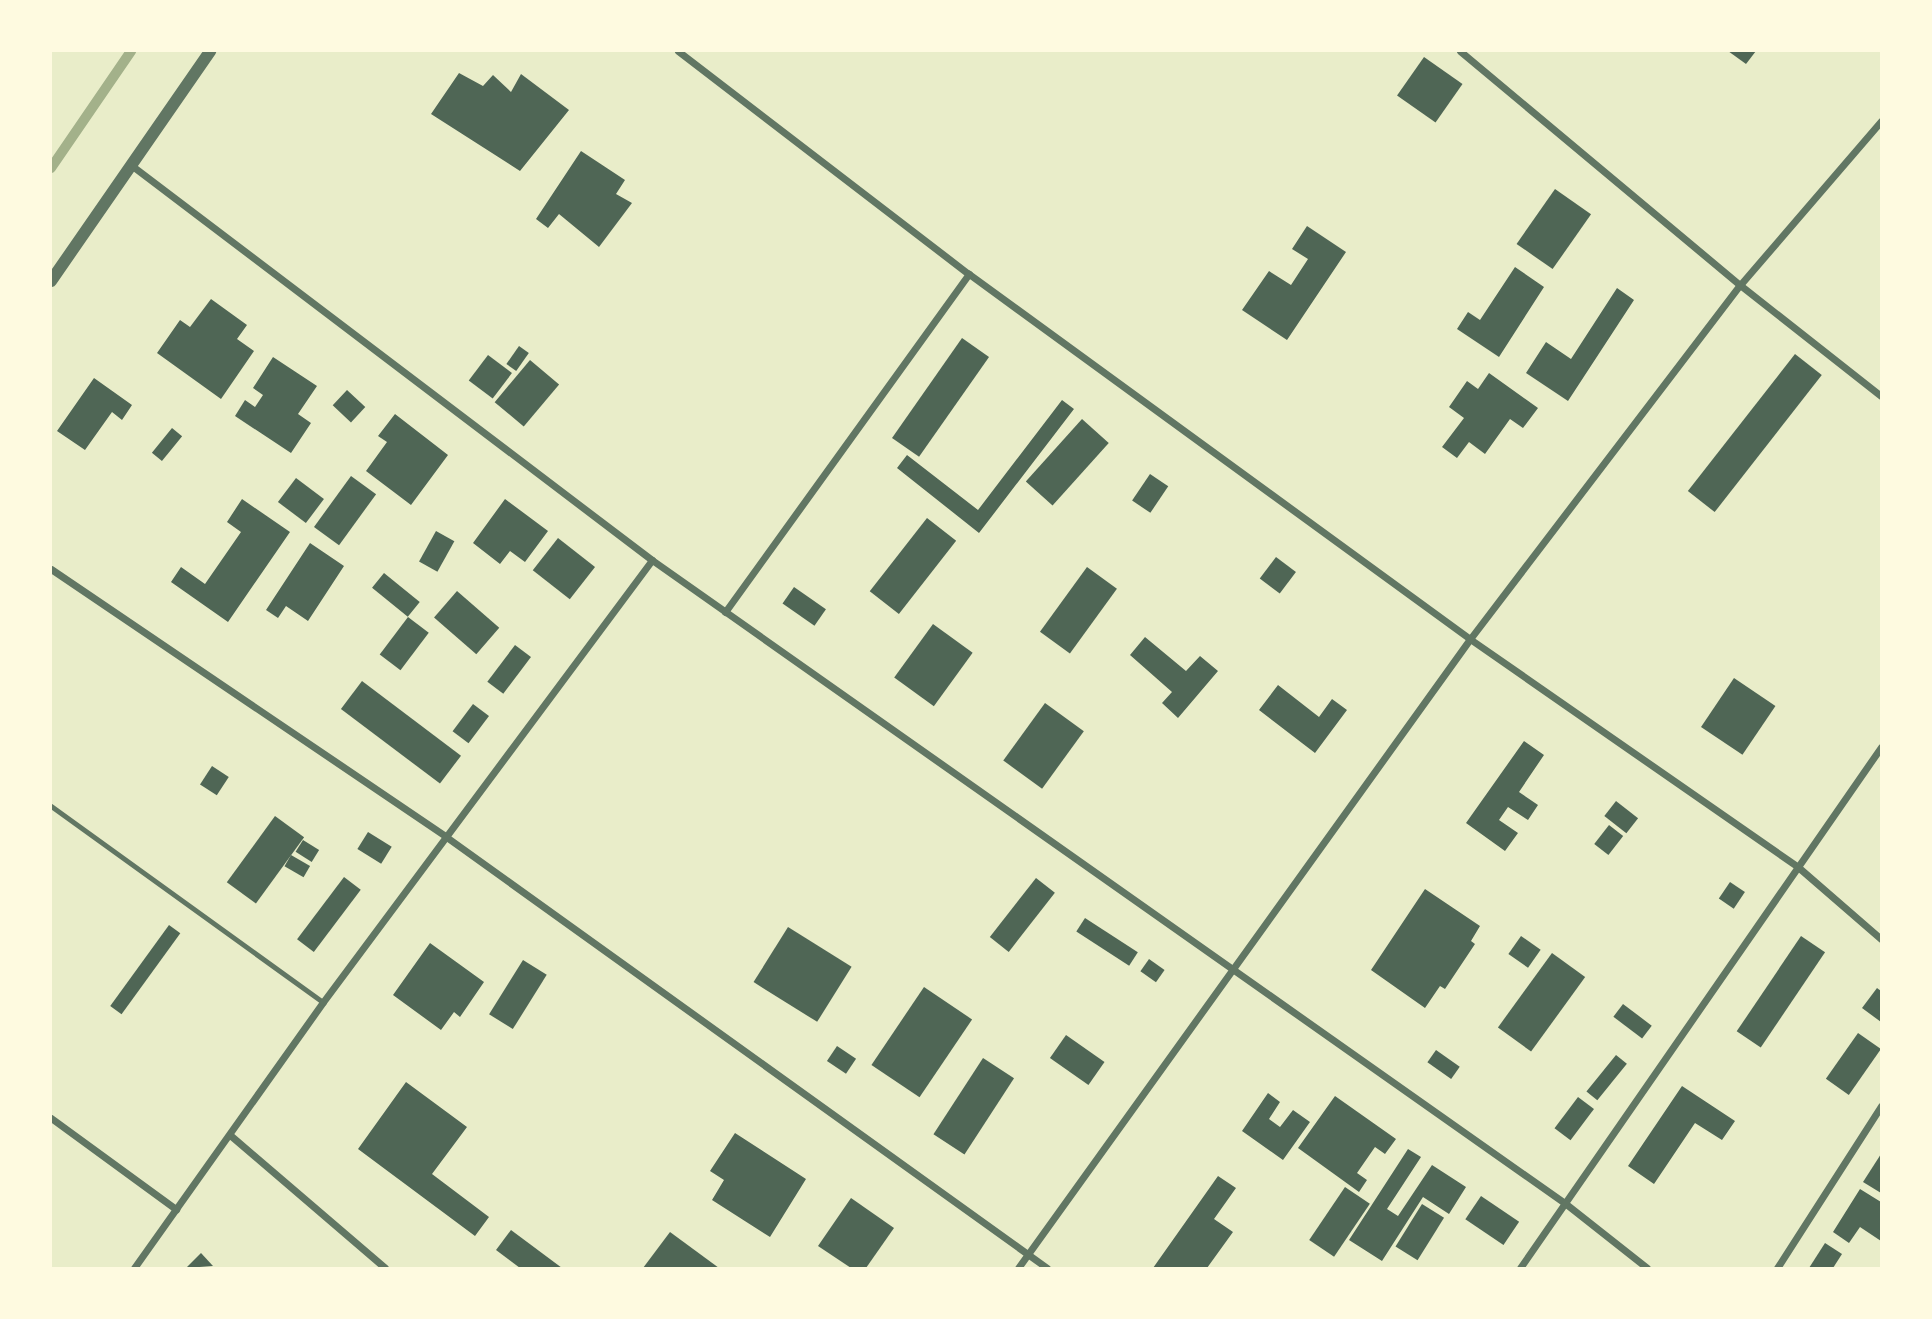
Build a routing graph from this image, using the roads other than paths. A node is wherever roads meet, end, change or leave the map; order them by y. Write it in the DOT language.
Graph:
graph roads {
  1 [pos="211,51"];
  2 [pos="678,51"];
  3 [pos="1460,51"];
  4 [pos="1881,121"];
  5 [pos="131,165"];
  6 [pos="969,274"];
  7 [pos="51,281"];
  8 [pos="1740,285"];
  9 [pos="1881,396"];
  10 [pos="652,560"];
  11 [pos="51,569"];
  12 [pos="725,612"];
  13 [pos="1470,639"];
  14 [pos="1881,747"];
  15 [pos="51,806"];
  16 [pos="445,836"];
  17 [pos="1798,867"];
  18 [pos="1881,939"];
  19 [pos="1231,970"];
  20 [pos="323,1002"];
  21 [pos="1881,1105"];
  22 [pos="51,1118"];
  23 [pos="230,1135"];
  24 [pos="1566,1203"];
  25 [pos="176,1209"];
  26 [pos="1028,1255"];
  27 [pos="134,1268"];
  28 [pos="386,1268"];
  29 [pos="1018,1268"];
  30 [pos="1047,1268"];
  31 [pos="1520,1268"];
  32 [pos="1647,1268"];
  33 [pos="1777,1268"];
  1 -- 5 [label="street"];
  2 -- 6 [label="street"];
  3 -- 8 [label="street"];
  4 -- 8 [label="street"];
  5 -- 7 [label="street"];
  5 -- 10 [label="street"];
  6 -- 12 [label="street"];
  6 -- 13 [label="street"];
  8 -- 9 [label="street"];
  8 -- 13 [label="street"];
  10 -- 12 [label="street"];
  10 -- 16 [label="street"];
  11 -- 16 [label="street"];
  12 -- 19 [label="street"];
  13 -- 17 [label="street"];
  13 -- 19 [label="street"];
  14 -- 17 [label="street"];
  15 -- 20 [label="lane"];
  16 -- 20 [label="street"];
  16 -- 26 [label="street"];
  17 -- 18 [label="street"];
  17 -- 24 [label="street"];
  19 -- 24 [label="street"];
  19 -- 26 [label="street"];
  20 -- 23 [label="street"];
  21 -- 33 [label="street"];
  22 -- 25 [label="street"];
  23 -- 25 [label="street"];
  23 -- 28 [label="street"];
  24 -- 31 [label="street"];
  24 -- 32 [label="street"];
  25 -- 27 [label="street"];
  26 -- 29 [label="street"];
  26 -- 30 [label="street"];
}
